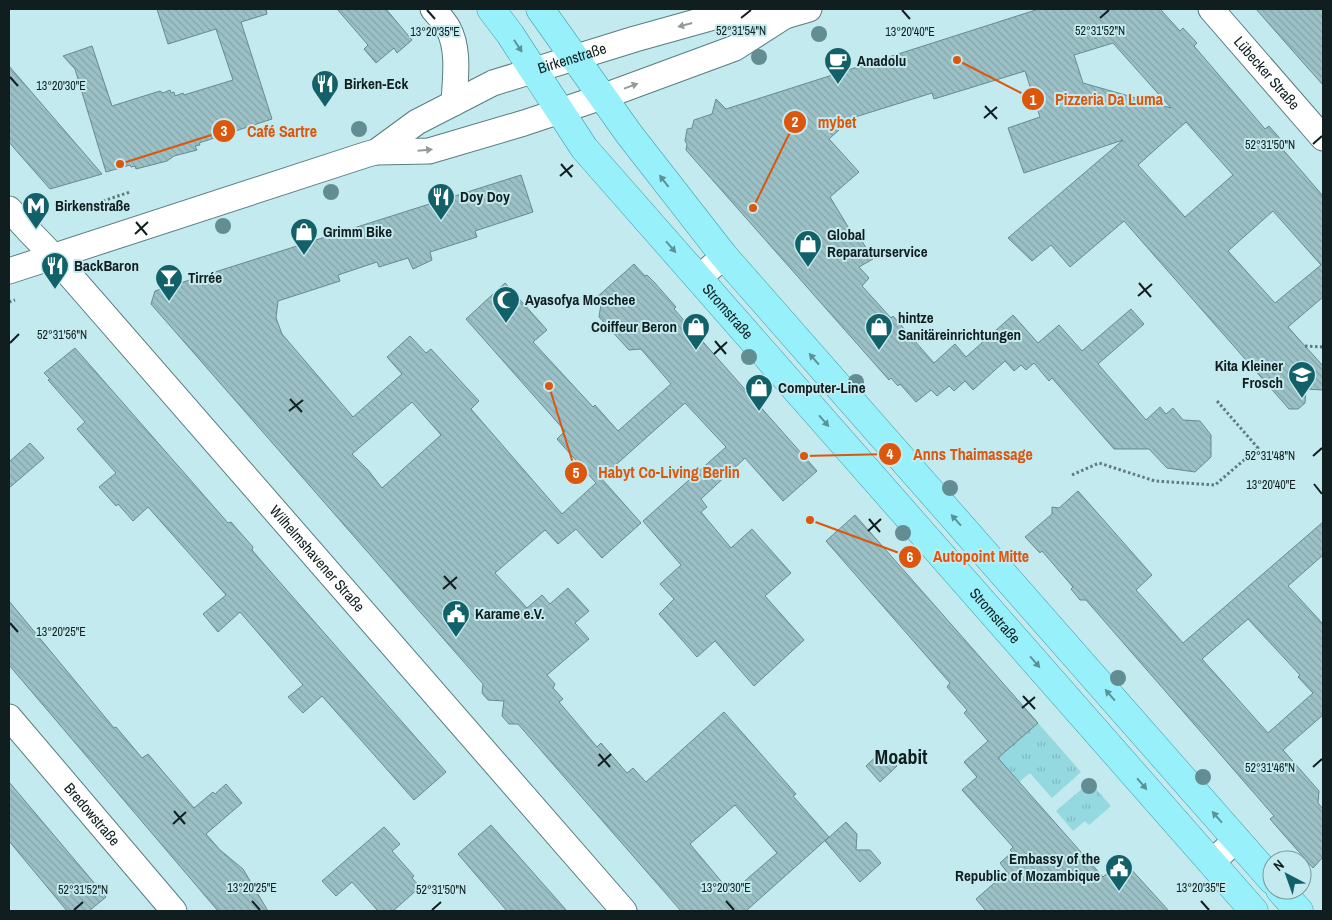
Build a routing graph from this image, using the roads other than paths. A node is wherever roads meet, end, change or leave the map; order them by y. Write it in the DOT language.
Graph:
graph roads {
  1 [pos="433,9"];
  2 [pos="491,9"];
  3 [pos="540,9"];
  4 [pos="809,9"];
  5 [pos="1211,9"];
  6 [pos="785,16"];
  7 [pos="575,59"];
  8 [pos="534,71"];
  9 [pos="602,97"];
  10 [pos="454,103"];
  11 [pos="560,110"];
  12 [pos="1323,138"];
  13 [pos="376,152"];
  14 [pos="9,209"];
  15 [pos="724,256"];
  16 [pos="54,257"];
  17 [pos="9,271"];
  18 [pos="698,278"];
  19 [pos="9,717"];
  20 [pos="1236,839"];
  21 [pos="1211,863"];
  22 [pos="1262,869"];
  23 [pos="1289,900"];
  24 [pos="174,911"];
  25 [pos="624,911"];
  26 [pos="1254,911"];
  27 [pos="1299,911"];
  1 -- 10 [label="street"];
  2 -- 8 [label="main road, Stromstraße, one-way"];
  3 -- 7 [label="main road"];
  4 -- 6 [label="street, Birkenstraße"];
  5 -- 12 [label="street, Lübecker Straße"];
  6 -- 7 [label="street, Birkenstraße, one-way"];
  9 -- 6 [label="street, Birkenstraße, one-way"];
  7 -- 8 [label="street, Birkenstraße"];
  7 -- 9 [label="main road"];
  8 -- 10 [label="street, Birkenstraße"];
  8 -- 11 [label="main road, Stromstraße"];
  9 -- 11 [label="street, Birkenstraße"];
  15 -- 9 [label="main road, one-way"];
  10 -- 13 [label="street, Birkenstraße"];
  13 -- 11 [label="street, Birkenstraße, one-way"];
  11 -- 18 [label="main road, Stromstraße, one-way"];
  13 -- 16 [label="street, Birkenstraße"];
  14 -- 16 [label="street, Wilhelmshavener Straße"];
  15 -- 18 [label="street, Stromstraße"];
  20 -- 15 [label="main road, one-way"];
  16 -- 17 [label="street, Birkenstraße"];
  16 -- 25 [label="street, Wilhelmshavener Straße"];
  18 -- 21 [label="main road, Stromstraße, one-way"];
  19 -- 24 [label="street, Bredowstraße"];
  20 -- 21 [label="street"];
  20 -- 22 [label="main road"];
  21 -- 26 [label="main road, Stromstraße"];
  23 -- 27 [label="main road"];
}
